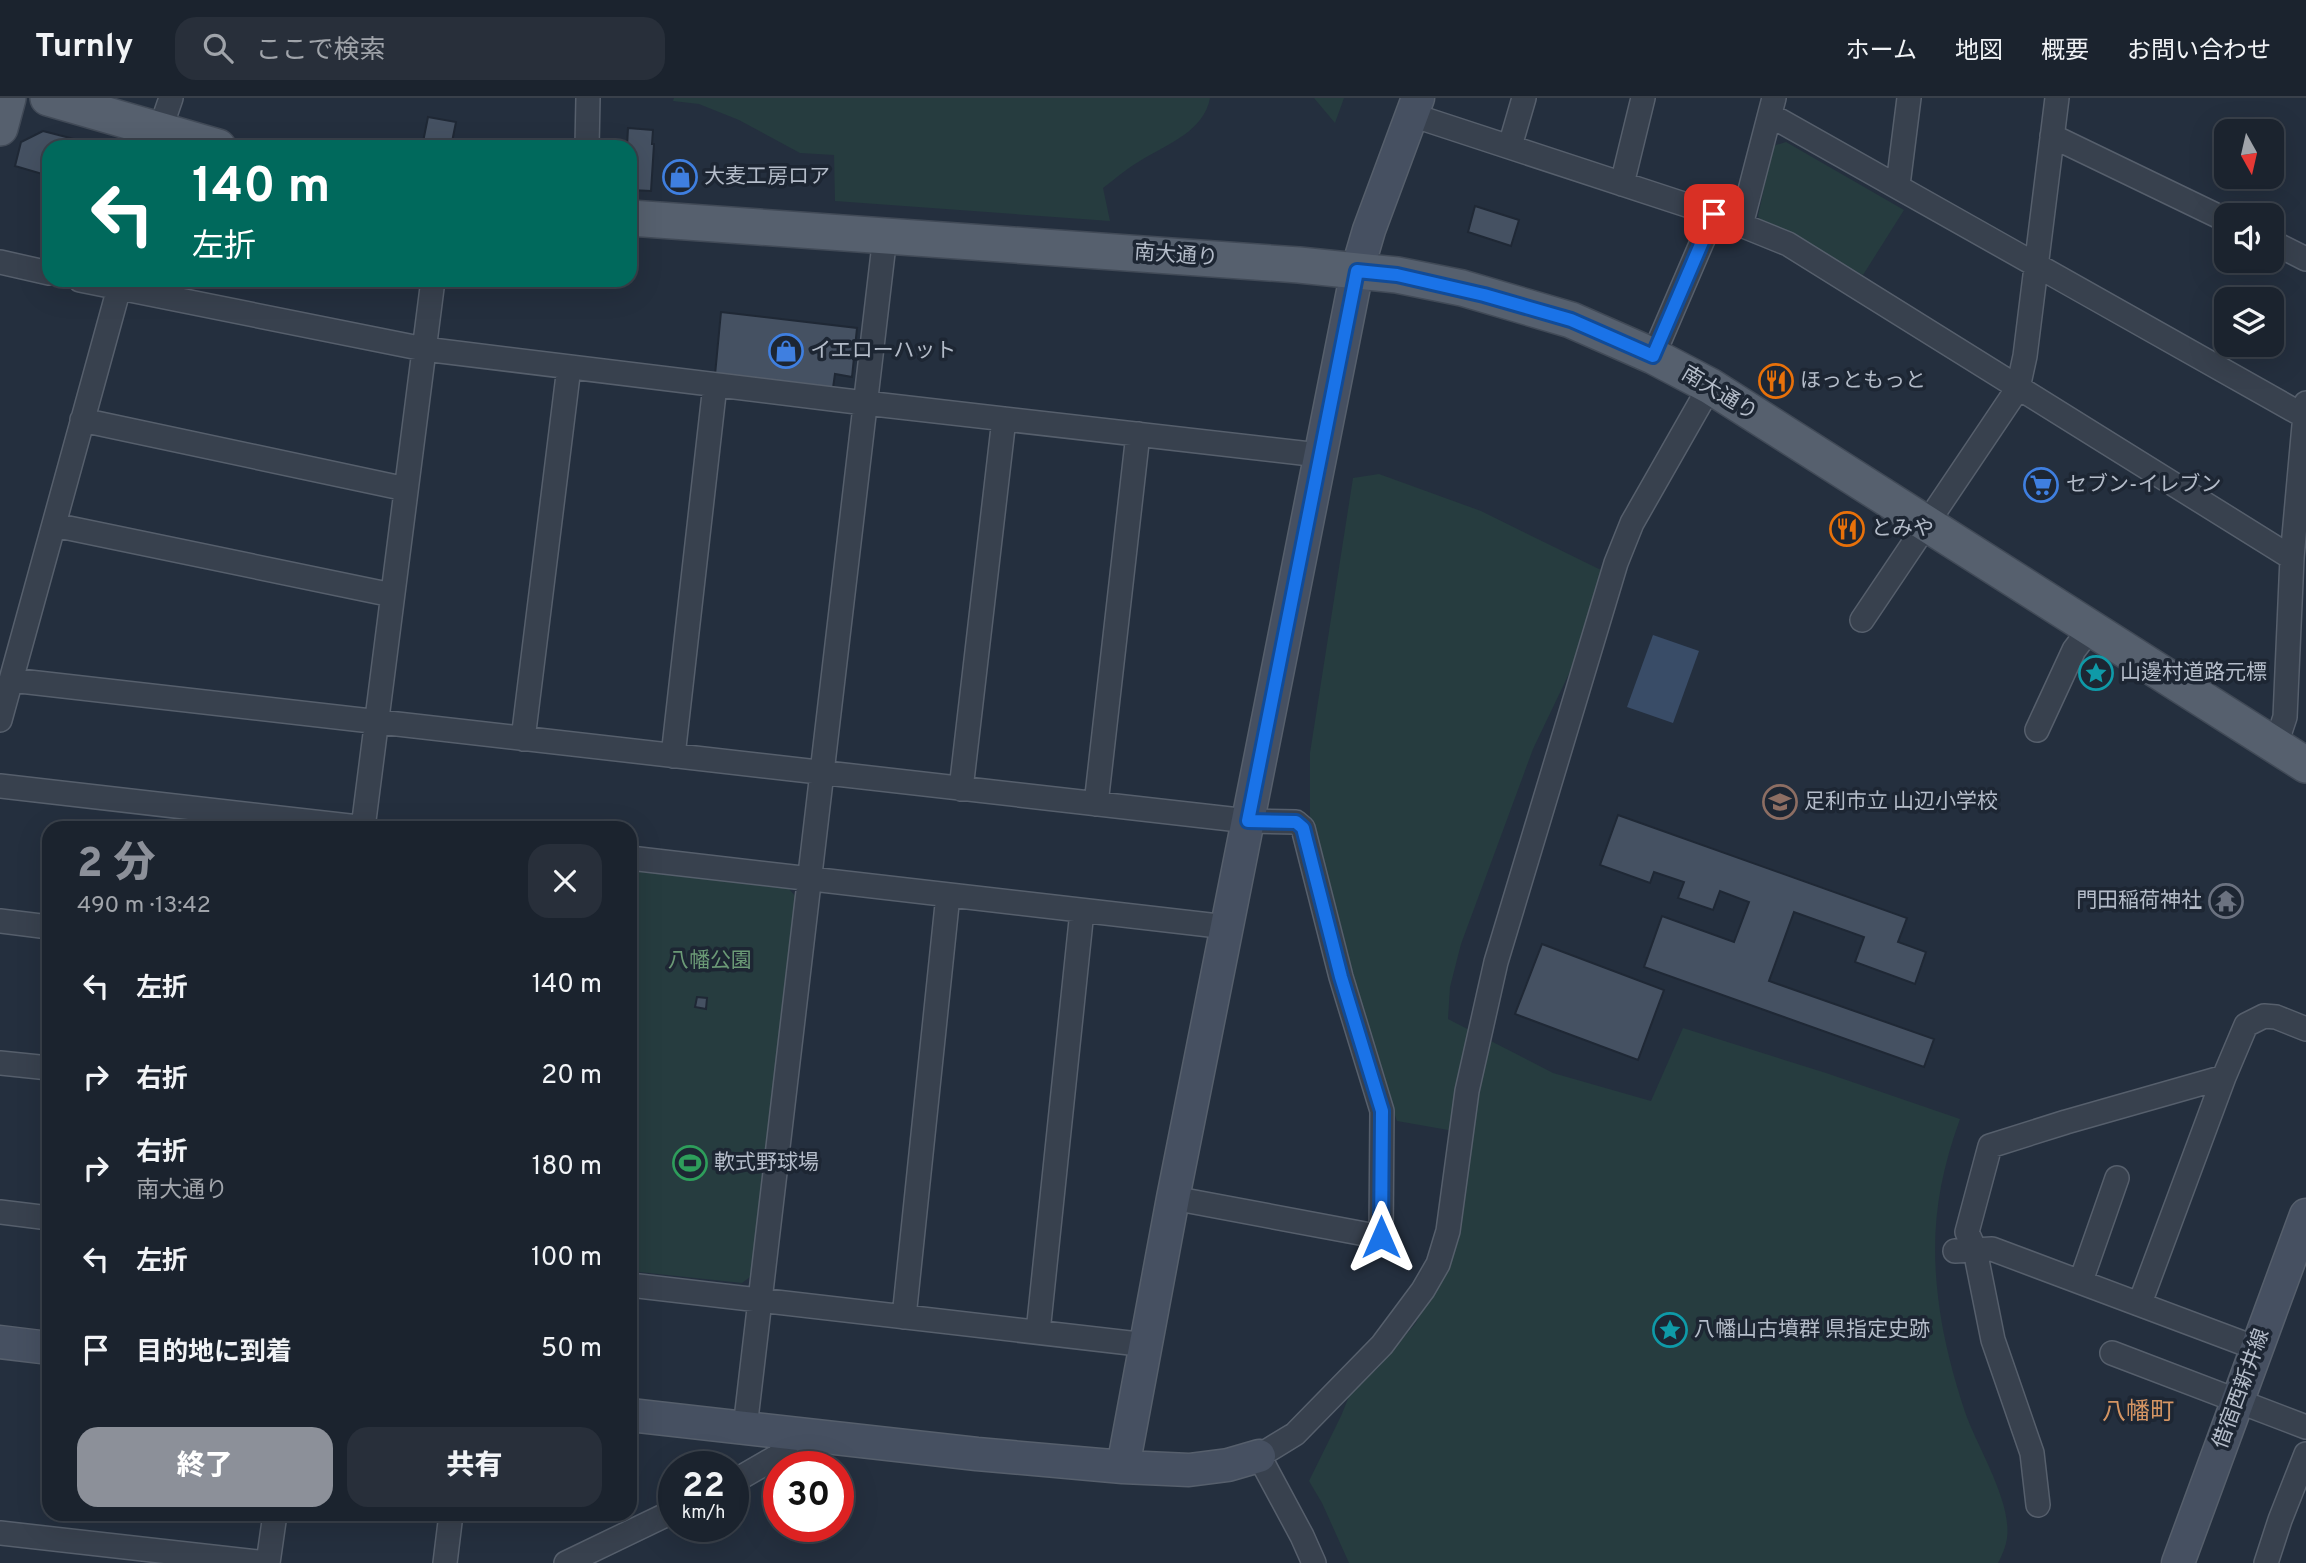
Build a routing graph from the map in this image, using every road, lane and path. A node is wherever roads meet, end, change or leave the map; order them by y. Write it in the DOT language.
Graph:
graph roads {
  1 [pos="8,98"];
  2 [pos="48,98"];
  3 [pos="588,98"];
  4 [pos="1524,98"];
  5 [pos="1643,98"];
  6 [pos="1909,98"];
  7 [pos="2057,98"];
  8 [pos="1772,106"];
  9 [pos="1415,107"];
  10 [pos="166,114"];
  11 [pos="0,128"];
  12 [pos="2052,136"];
  13 [pos="207,140"];
  14 [pos="587,140"];
  15 [pos="1510,146"];
  16 [pos="1622,184"];
  17 [pos="1898,185"];
  18 [pos="2214,213"];
  19 [pos="1714,214"];
  20 [pos="637,218"];
  21 [pos="1741,225"];
  22 [pos="885,236"];
  23 [pos="2284,248"];
  24 [pos="2306,259"];
  25 [pos="0,262"];
  26 [pos="2036,265"];
  27 [pos="42,271"];
  28 [pos="1357,271"];
  29 [pos="114,287"];
  30 [pos="432,287"];
  31 [pos="119,288"];
  32 [pos="424,349"];
  33 [pos="1653,356"];
  34 [pos="569,367"];
  35 [pos="715,385"];
  36 [pos="1710,386"];
  37 [pos="2018,388"];
  38 [pos="866,403"];
  39 [pos="2305,408"];
  40 [pos="1004,419"];
  41 [pos="82,420"];
  42 [pos="1138,434"];
  43 [pos="1319,454"];
  44 [pos="406,489"];
  45 [pos="1927,524"];
  46 [pos="54,525"];
  47 [pos="2292,558"];
  48 [pos="392,595"];
  49 [pos="1862,620"];
  50 [pos="2090,629"];
  51 [pos="11,680"];
  52 [pos="0,720"];
  53 [pos="376,722"];
  54 [pos="2037,730"];
  55 [pos="523,739"];
  56 [pos="2273,743"];
  57 [pos="673,756"];
  58 [pos="2306,765"];
  59 [pos="822,773"];
  60 [pos="0,786"];
  61 [pos="961,789"];
  62 [pos="1096,804"];
  63 [pos="303,821"];
  64 [pos="365,821"];
  65 [pos="1248,821"];
  66 [pos="637,860"];
  67 [pos="810,879"];
  68 [pos="948,895"];
  69 [pos="1082,911"];
  70 [pos="0,921"];
  71 [pos="42,926"];
  72 [pos="1227,928"];
  73 [pos="2306,1029"];
  74 [pos="0,1063"];
  75 [pos="42,1067"];
  76 [pos="2224,1077"];
  77 [pos="2117,1178"];
  78 [pos="1173,1198"];
  79 [pos="0,1212"];
  80 [pos="2306,1215"];
  81 [pos="42,1217"];
  82 [pos="1965,1250"];
  83 [pos="2081,1281"];
  84 [pos="637,1286"];
  85 [pos="760,1300"];
  86 [pos="2140,1303"];
  87 [pos="904,1317"];
  88 [pos="1038,1332"];
  89 [pos="0,1342"];
  90 [pos="1147,1345"];
  91 [pos="42,1347"];
  92 [pos="2256,1348"];
  93 [pos="2112,1353"];
  94 [pos="2238,1400"];
  95 [pos="637,1416"];
  96 [pos="2306,1427"];
  97 [pos="745,1428"];
  98 [pos="789,1433"];
  99 [pos="2306,1454"];
  100 [pos="1259,1456"];
  101 [pos="1123,1467"];
  102 [pos="749,1473"];
  103 [pos="2038,1505"];
  104 [pos="658,1519"];
  105 [pos="274,1521"];
  106 [pos="450,1521"];
  107 [pos="0,1533"];
  108 [pos="268,1563"];
  109 [pos="444,1563"];
  110 [pos="566,1563"];
  111 [pos="1314,1563"];
  112 [pos="2178,1563"];
  113 [pos="2266,1563"];
  1 -- 11 [label="main road"];
  2 -- 10 [label="main road"];
  3 -- 14 [label="street"];
  4 -- 15 [label="street"];
  5 -- 16 [label="street"];
  6 -- 17 [label="street"];
  7 -- 12 [label="street"];
  8 -- 17 [label="street"];
  8 -- 21 [label="street"];
  9 -- 15 [label="street"];
  9 -- 28 [label="street"];
  10 -- 13 [label="main road"];
  12 -- 18 [label="street"];
  12 -- 26 [label="street"];
  15 -- 16 [label="street"];
  16 -- 19 [label="street"];
  17 -- 26 [label="street"];
  19 -- 21 [label="street"];
  19 -- 33 [label="street"];
  20 -- 22 [label="main road, 南大通り"];
  21 -- 37 [label="street"];
  22 -- 28 [label="main road, 南大通り"];
  22 -- 38 [label="street"];
  23 -- 24 [label="street"];
  25 -- 27 [label="street"];
  26 -- 37 [label="street"];
  26 -- 39 [label="street"];
  28 -- 33 [label="main road, 南大通り"];
  28 -- 43 [label="street"];
  29 -- 31 [label="street"];
  30 -- 32 [label="street"];
  31 -- 32 [label="street"];
  31 -- 41 [label="street"];
  32 -- 34 [label="street"];
  32 -- 44 [label="street"];
  33 -- 36 [label="main road, 南大通り"];
  34 -- 35 [label="street"];
  34 -- 55 [label="street"];
  35 -- 38 [label="street"];
  35 -- 57 [label="street"];
  36 -- 45 [label="main road, 南大通り"];
  36 -- 100 [label="street"];
  37 -- 45 [label="street"];
  37 -- 47 [label="street"];
  38 -- 40 [label="street"];
  38 -- 59 [label="street"];
  39 -- 47 [label="street"];
  40 -- 42 [label="street"];
  40 -- 61 [label="street"];
  41 -- 44 [label="street"];
  41 -- 46 [label="street"];
  42 -- 43 [label="street"];
  42 -- 62 [label="street"];
  43 -- 65 [label="street"];
  44 -- 48 [label="street"];
  45 -- 49 [label="street"];
  45 -- 50 [label="main road, 南大通り"];
  46 -- 48 [label="street"];
  46 -- 51 [label="street"];
  47 -- 56 [label="street"];
  48 -- 53 [label="street"];
  50 -- 54 [label="street"];
  50 -- 56 [label="main road, 南大通り"];
  51 -- 52 [label="street"];
  51 -- 53 [label="street"];
  53 -- 55 [label="street"];
  53 -- 64 [label="street"];
  55 -- 57 [label="street"];
  56 -- 58 [label="main road, 南大通り"];
  57 -- 59 [label="street"];
  59 -- 61 [label="street"];
  59 -- 67 [label="street"];
  60 -- 63 [label="street"];
  61 -- 62 [label="street"];
  62 -- 65 [label="street"];
  65 -- 72 [label="street"];
  65 -- 78 [label="street"];
  66 -- 67 [label="street"];
  67 -- 68 [label="street"];
  67 -- 85 [label="street"];
  68 -- 69 [label="street"];
  68 -- 87 [label="street"];
  69 -- 72 [label="street"];
  69 -- 88 [label="street"];
  70 -- 71 [label="street"];
  72 -- 78 [label="street"];
  73 -- 76 [label="street"];
  74 -- 75 [label="street"];
  76 -- 82 [label="street"];
  76 -- 86 [label="street"];
  77 -- 83 [label="street"];
  78 -- 90 [label="street"];
  79 -- 81 [label="street"];
  80 -- 92 [label="street, 借宿西新井線"];
  82 -- 83 [label="street"];
  82 -- 103 [label="street"];
  83 -- 86 [label="street"];
  84 -- 85 [label="street"];
  85 -- 87 [label="street"];
  85 -- 97 [label="street"];
  86 -- 92 [label="street"];
  87 -- 88 [label="street"];
  88 -- 90 [label="street"];
  89 -- 91 [label="street"];
  90 -- 101 [label="street"];
  92 -- 94 [label="street, 借宿西新井線"];
  93 -- 94 [label="street"];
  94 -- 96 [label="street"];
  94 -- 112 [label="street, 借宿西新井線"];
  95 -- 97 [label="street"];
  97 -- 98 [label="street"];
  98 -- 101 [label="street"];
  98 -- 102 [label="street"];
  99 -- 113 [label="street"];
  100 -- 101 [label="street"];
  100 -- 111 [label="street"];
  104 -- 110 [label="street"];
  105 -- 108 [label="street"];
  106 -- 109 [label="street"];
  107 -- 108 [label="street"];
}
